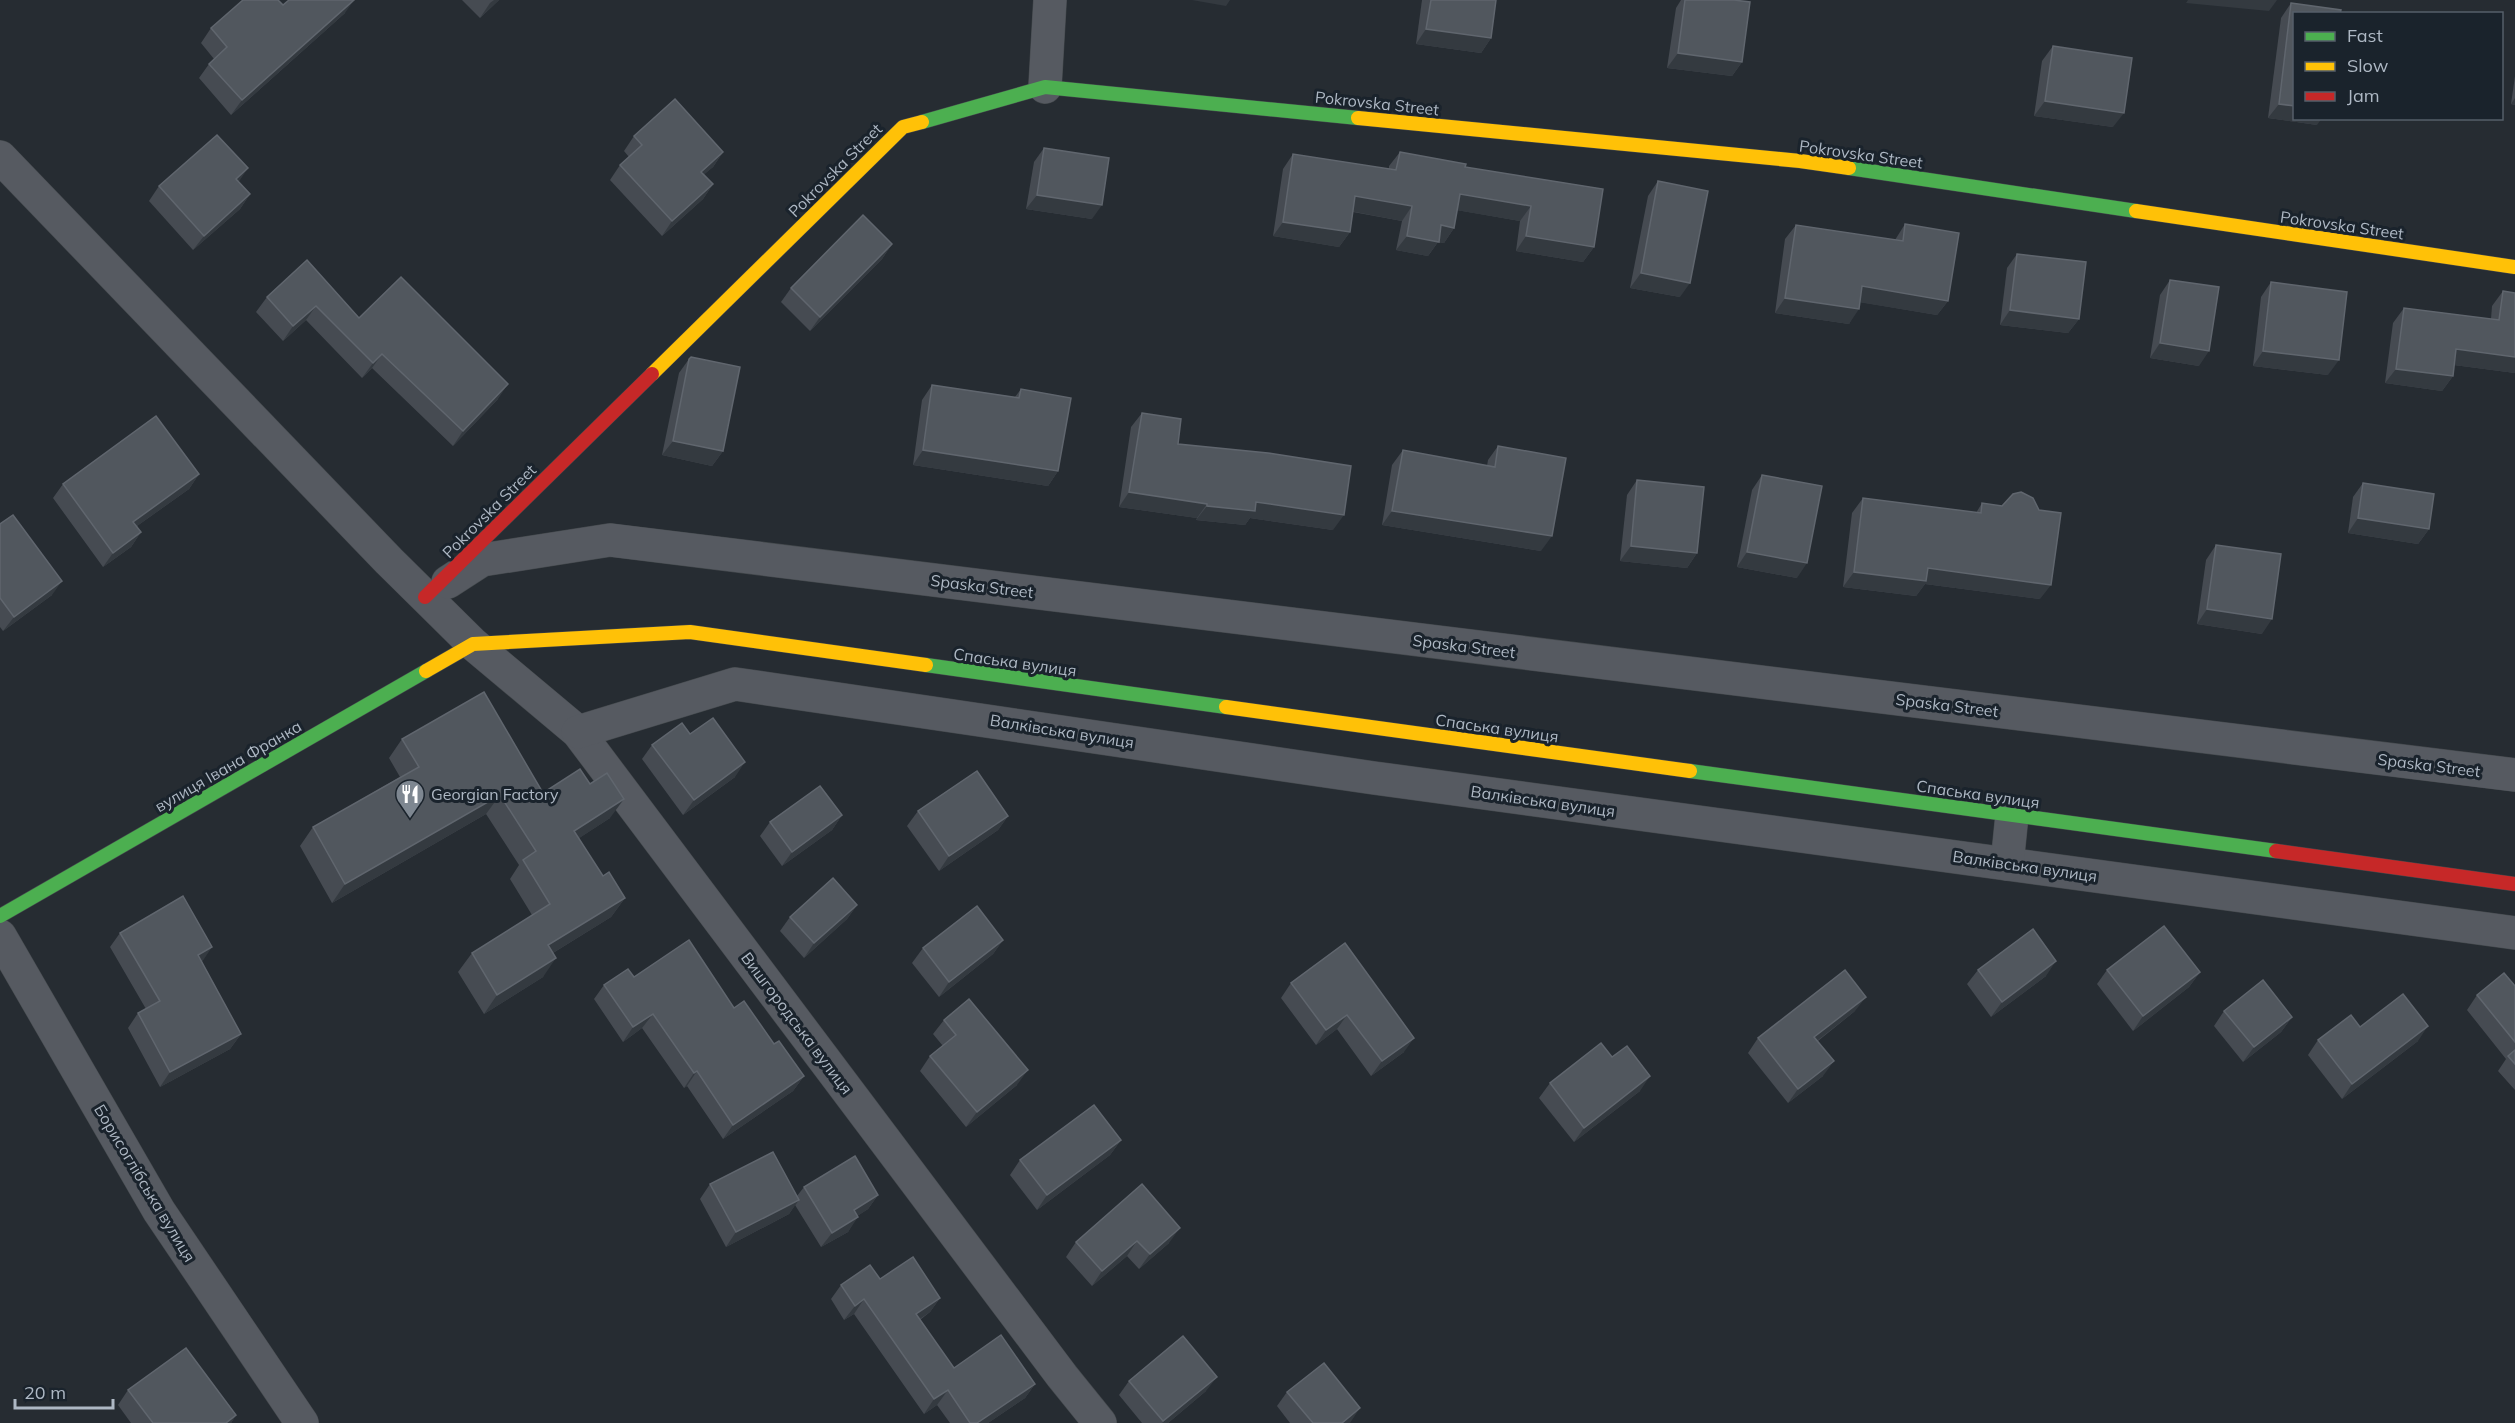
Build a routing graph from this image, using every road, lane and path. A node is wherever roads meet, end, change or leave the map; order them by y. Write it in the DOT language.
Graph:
graph roads {
  1 [pos="1050,0"];
  2 [pos="1045,87"];
  3 [pos="0,157"];
  4 [pos="2515,267"];
  5 [pos="425,597"];
  6 [pos="473,644"];
  7 [pos="986,674"];
  8 [pos="981,719"];
  9 [pos="578,732"];
  10 [pos="2515,775"];
  11 [pos="2012,815"];
  12 [pos="2007,864"];
  13 [pos="2515,884"];
  14 [pos="0,916"];
  15 [pos="2515,933"];
  16 [pos="0,936"];
  17 [pos="302,1423"];
  18 [pos="1100,1423"];
  1 -- 2 [label="street"];
  2 -- 4 [label="street, Pokrovska Street"];
  2 -- 5 [label="street, Pokrovska Street"];
  3 -- 5 [label="street, Вишгородська вулиця"];
  5 -- 6 [label="street, Вишгородська вулиця"];
  5 -- 10 [label="street, Spaska Street"];
  6 -- 7 [label="street, Спаська вулиця"];
  6 -- 9 [label="street, Вишгородська вулиця"];
  6 -- 14 [label="street, вулиця Івана Франка"];
  7 -- 8 [label="street"];
  7 -- 11 [label="street, Спаська вулиця"];
  8 -- 9 [label="street, Валківська вулиця"];
  8 -- 12 [label="street, Валківська вулиця"];
  9 -- 18 [label="street, Вишгородська вулиця"];
  11 -- 12 [label="street"];
  11 -- 13 [label="street, Спаська вулиця"];
  12 -- 15 [label="street, Валківська вулиця"];
  16 -- 17 [label="street, Борисоглібська вулиця"];
}
